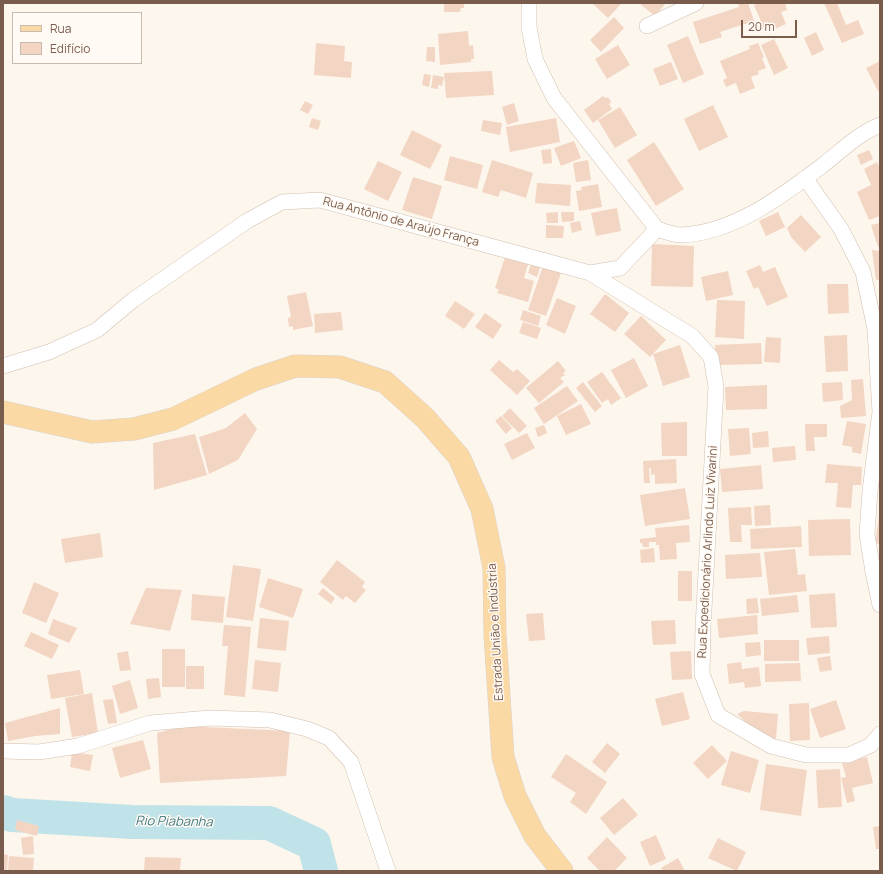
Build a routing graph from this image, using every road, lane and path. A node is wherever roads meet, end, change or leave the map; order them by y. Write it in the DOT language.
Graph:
graph roads {
  1 [pos="529,3"];
  2 [pos="696,3"];
  3 [pos="646,26"];
  4 [pos="880,125"];
  5 [pos="805,178"];
  6 [pos="657,229"];
  7 [pos="590,273"];
  8 [pos="3,366"];
  9 [pos="3,412"];
  10 [pos="880,605"];
  11 [pos="880,734"];
  12 [pos="3,751"];
  13 [pos="388,871"];
  14 [pos="562,871"];
  1 -- 6 [label="street"];
  2 -- 3 [label="street"];
  4 -- 5 [label="street"];
  5 -- 6 [label="street"];
  5 -- 10 [label="street"];
  6 -- 7 [label="street, Rua Antônio de Araújo França"];
  7 -- 8 [label="street, Rua Antônio de Araújo França"];
  7 -- 11 [label="street, Rua Expedicionário Arlindo Luiz Vivarini"];
  9 -- 14 [label="main road, Estrada União e Indústria"];
  12 -- 13 [label="street"];
}
